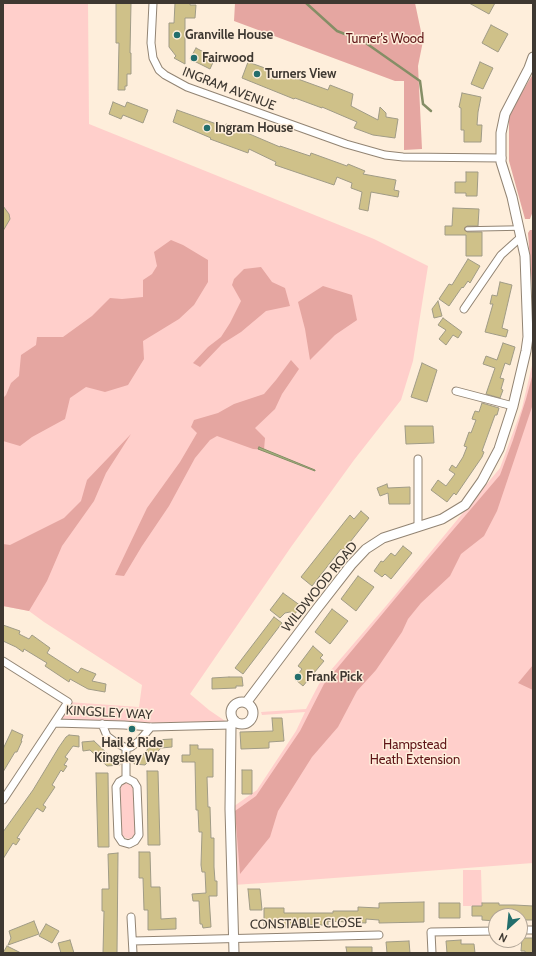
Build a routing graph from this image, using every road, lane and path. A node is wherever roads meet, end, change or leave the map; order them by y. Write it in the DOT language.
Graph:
graph roads {
  1 [pos="153,3"];
  2 [pos="533,57"];
  3 [pos="502,158"];
  4 [pos="467,229"];
  5 [pos="521,232"];
  6 [pos="464,309"];
  7 [pos="456,390"];
  8 [pos="513,406"];
  9 [pos="418,459"];
  10 [pos="418,527"];
  11 [pos="3,661"];
  12 [pos="246,703"];
  13 [pos="55,723"];
  14 [pos="233,723"];
  15 [pos="102,724"];
  16 [pos="151,727"];
  17 [pos="126,748"];
  18 [pos="126,778"];
  19 [pos="3,800"];
  20 [pos="131,917"];
  21 [pos="488,931"];
  22 [pos="379,935"];
  23 [pos="234,938"];
  24 [pos="133,941"];
  25 [pos="133,953"];
  26 [pos="234,953"];
  27 [pos="432,953"];
  1 -- 3 [label="street, INGRAM AVENUE"];
  2 -- 3 [label="street, WILDWOOD ROAD"];
  3 -- 5 [label="street, WILDWOOD ROAD"];
  4 -- 5 [label="lane"];
  5 -- 6 [label="street"];
  5 -- 8 [label="street, WILDWOOD ROAD"];
  7 -- 8 [label="street"];
  8 -- 10 [label="street, WILDWOOD ROAD"];
  9 -- 10 [label="street"];
  10 -- 12 [label="street, WILDWOOD ROAD"];
  11 -- 13 [label="street"];
  12 -- 14 [label="street"];
  12 -- 14 [label="street"];
  13 -- 15 [label="street, KINGSLEY WAY"];
  13 -- 19 [label="street, KINGSLEY WAY"];
  14 -- 16 [label="street, KINGSLEY WAY"];
  14 -- 23 [label="street"];
  15 -- 16 [label="street, KINGSLEY WAY"];
  15 -- 17 [label="street"];
  16 -- 17 [label="street"];
  17 -- 18 [label="street"];
  18 -- 18 [label="street"];
  20 -- 24 [label="street"];
  21 -- 27 [label="street"];
  22 -- 23 [label="street, CONSTABLE CLOSE"];
  23 -- 24 [label="street, CONSTABLE CLOSE"];
  23 -- 26 [label="street"];
  24 -- 25 [label="street"];
}
